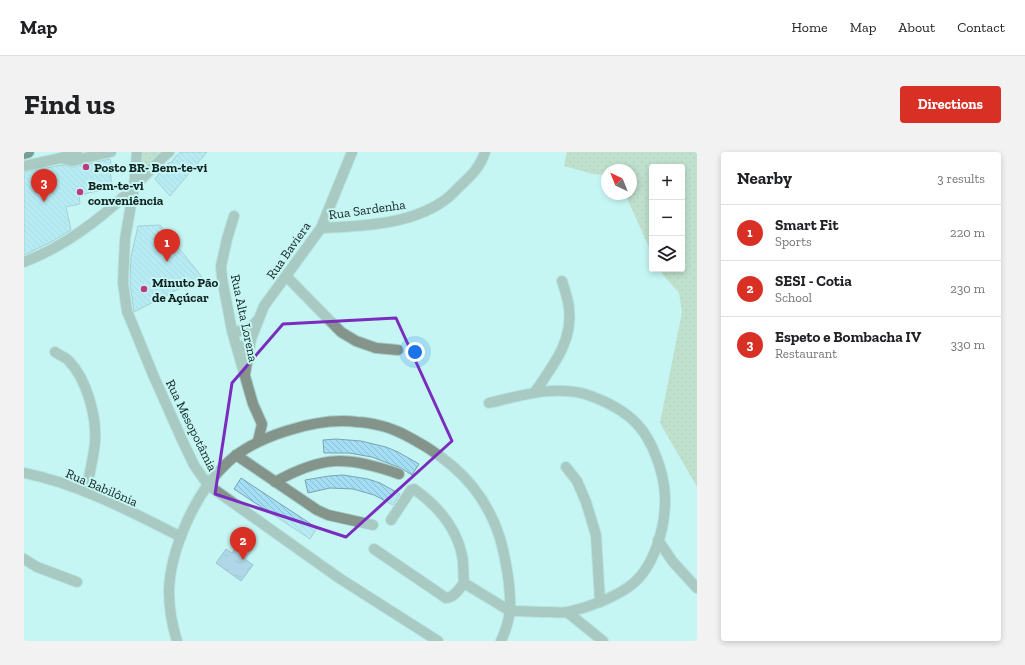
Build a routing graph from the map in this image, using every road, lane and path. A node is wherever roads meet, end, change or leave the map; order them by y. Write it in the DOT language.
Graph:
graph roads {
  1 [pos="28,152"];
  2 [pos="77,152"];
  3 [pos="111,152"];
  4 [pos="137,152"];
  5 [pos="168,152"];
  6 [pos="352,152"];
  7 [pos="485,152"];
  8 [pos="24,153"];
  9 [pos="61,158"];
  10 [pos="24,166"];
  11 [pos="134,187"];
  12 [pos="234,216"];
  13 [pos="321,228"];
  14 [pos="24,262"];
  15 [pos="286,276"];
  16 [pos="562,281"];
  17 [pos="259,319"];
  18 [pos="232,330"];
  19 [pos="251,339"];
  20 [pos="238,350"];
  21 [pos="398,350"];
  22 [pos="55,352"];
  23 [pos="245,376"];
  24 [pos="535,392"];
  25 [pos="489,403"];
  26 [pos="262,424"];
  27 [pos="279,434"];
  28 [pos="258,441"];
  29 [pos="236,455"];
  30 [pos="566,467"];
  31 [pos="24,473"];
  32 [pos="399,474"];
  33 [pos="275,482"];
  34 [pos="208,485"];
  35 [pos="86,492"];
  36 [pos="391,520"];
  37 [pos="373,525"];
  38 [pos="180,537"];
  39 [pos="658,540"];
  40 [pos="374,550"];
  41 [pos="24,559"];
  42 [pos="651,560"];
  43 [pos="673,562"];
  44 [pos="77,582"];
  45 [pos="464,583"];
  46 [pos="697,588"];
  47 [pos="600,602"];
  48 [pos="510,611"];
  49 [pos="567,612"];
  50 [pos="177,641"];
  51 [pos="438,641"];
  52 [pos="501,641"];
  53 [pos="603,641"];
  1 -- 8 [label="highway"];
  2 -- 9 [label="street"];
  3 -- 9 [label="street"];
  4 -- 11 [label="street, Rua Mesopotâmia"];
  5 -- 11 [label="street"];
  6 -- 13 [label="street, Rua Baviera"];
  7 -- 13 [label="street, Rua Sardenha"];
  9 -- 10 [label="street"];
  11 -- 14 [label="street"];
  11 -- 34 [label="street, Rua Mesopotâmia"];
  12 -- 18 [label="street, Rua Alta Lorena"];
  13 -- 15 [label="street, Rua Baviera"];
  15 -- 17 [label="street, Rua Baviera"];
  15 -- 21 [label="street"];
  16 -- 24 [label="street"];
  17 -- 18 [label="street"];
  17 -- 19 [label="street, Rua Baviera"];
  18 -- 20 [label="street, Rua Alta Lorena"];
  19 -- 20 [label="street, Rua Baviera"];
  19 -- 23 [label="street, Rua Baviera"];
  20 -- 23 [label="street, Rua Alta Lorena"];
  22 -- 35 [label="street"];
  23 -- 26 [label="street, Rua Alta Lorena"];
  24 -- 25 [label="street"];
  24 -- 39 [label="street"];
  26 -- 27 [label="street"];
  26 -- 28 [label="street"];
  27 -- 28 [label="street"];
  27 -- 48 [label="street"];
  28 -- 29 [label="street"];
  29 -- 33 [label="street"];
  29 -- 34 [label="street"];
  30 -- 47 [label="street"];
  31 -- 35 [label="street, Rua Babilônia"];
  32 -- 33 [label="street"];
  33 -- 37 [label="street"];
  34 -- 38 [label="street"];
  34 -- 51 [label="street, Rua Mesopotâmia"];
  35 -- 38 [label="street, Rua Babilônia"];
  36 -- 45 [label="street"];
  38 -- 50 [label="street"];
  39 -- 42 [label="street"];
  39 -- 43 [label="street"];
  40 -- 45 [label="street"];
  41 -- 44 [label="street"];
  42 -- 43 [label="street"];
  42 -- 47 [label="street"];
  43 -- 46 [label="street"];
  45 -- 48 [label="street"];
  47 -- 49 [label="street"];
  48 -- 49 [label="street"];
  48 -- 52 [label="street"];
  49 -- 53 [label="street"];
}
